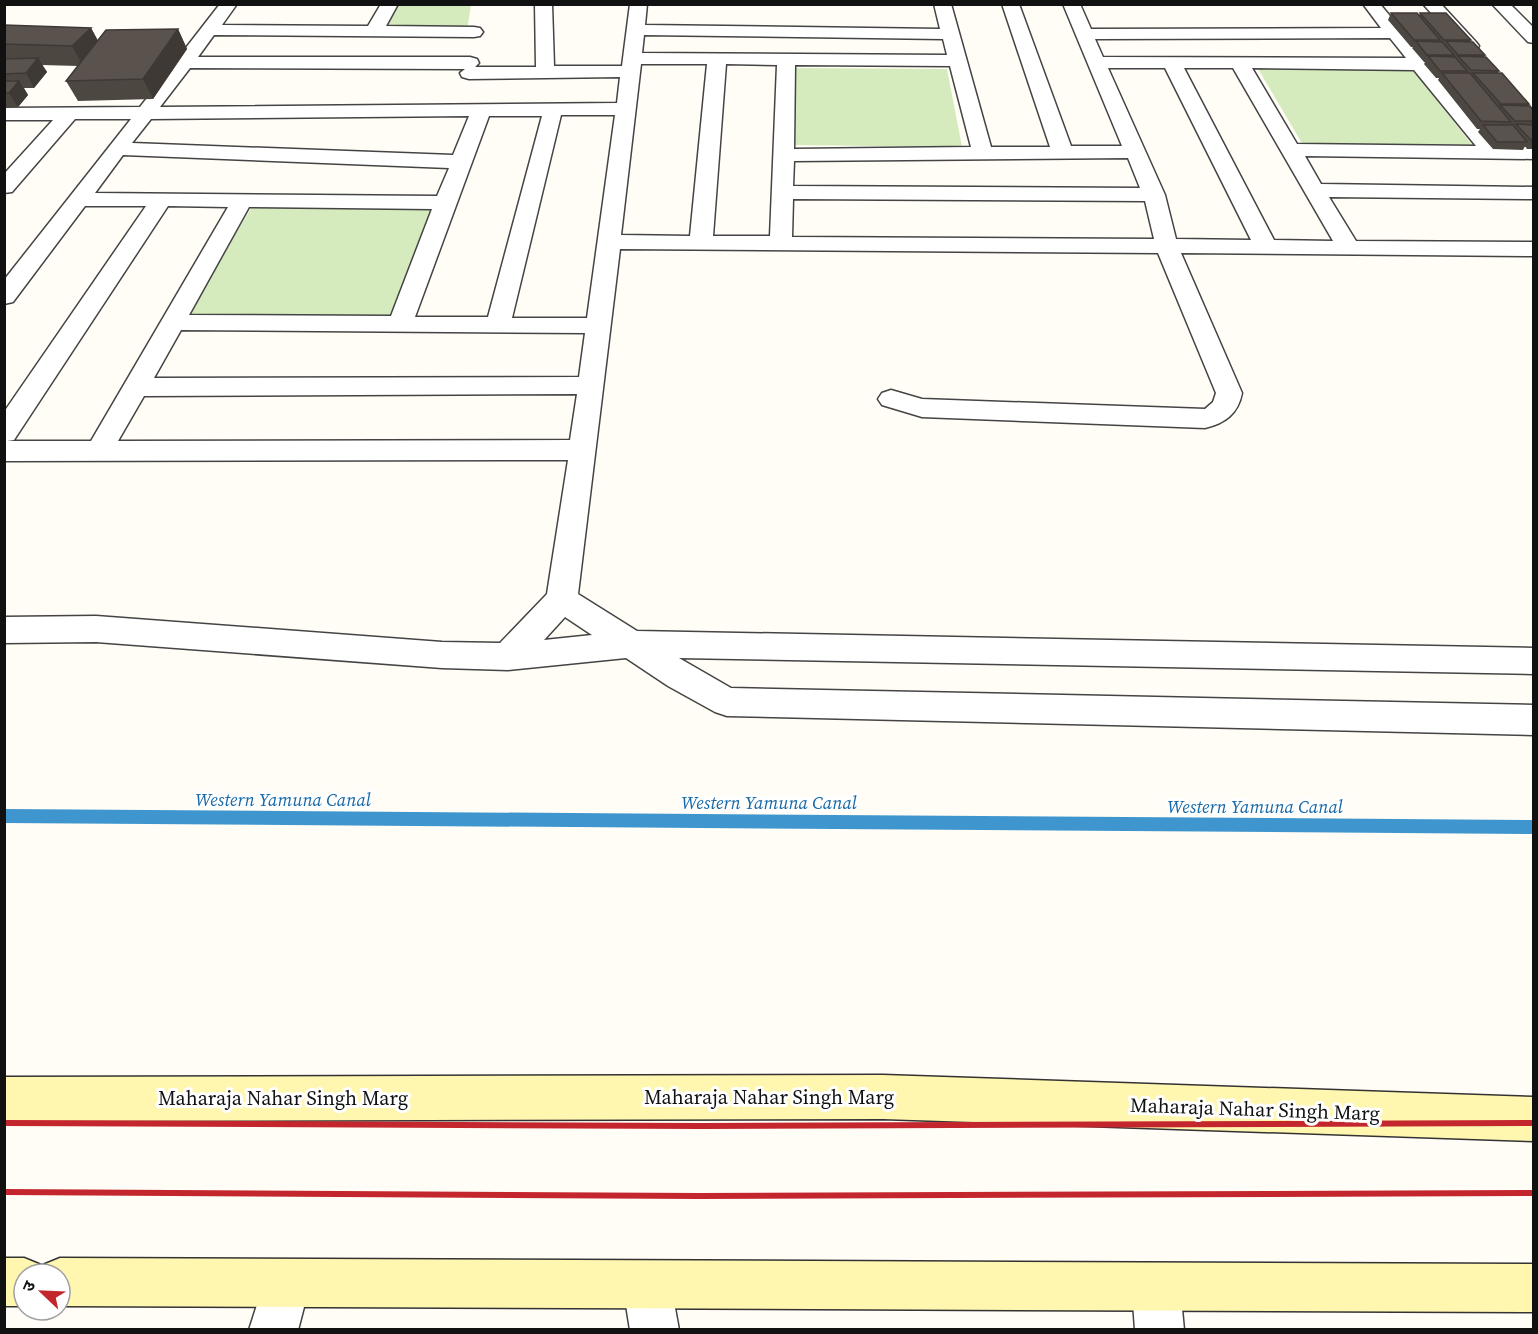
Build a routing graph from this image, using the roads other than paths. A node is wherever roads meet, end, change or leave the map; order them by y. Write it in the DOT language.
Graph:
graph roads {
  1 [pos="228,4"];
  2 [pos="390,4"];
  3 [pos="543,4"];
  4 [pos="639,4"];
  5 [pos="942,4"];
  6 [pos="1010,4"];
  7 [pos="1071,4"];
  8 [pos="1371,4"];
  9 [pos="1431,4"];
  10 [pos="1500,4"];
  11 [pos="209,30"];
  12 [pos="635,30"];
  13 [pos="374,31"];
  14 [pos="1394,33"];
  15 [pos="950,34"];
  16 [pos="1084,34"];
  17 [pos="1533,38"];
  18 [pos="1479,56"];
  19 [pos="717,59"];
  20 [pos="786,60"];
  21 [pos="184,62"];
  22 [pos="957,62"];
  23 [pos="1096,62"];
  24 [pos="1172,63"];
  25 [pos="1239,63"];
  26 [pos="1419,64"];
  27 [pos="631,65"];
  28 [pos="470,68"];
  29 [pos="545,72"];
  30 [pos="626,109"];
  31 [pos="473,110"];
  32 [pos="553,110"];
  33 [pos="70,113"];
  34 [pos="145,113"];
  35 [pos="4,114"];
  36 [pos="118,149"];
  37 [pos="1290,150"];
  38 [pos="1063,153"];
  39 [pos="1136,153"];
  40 [pos="1492,153"];
  41 [pos="1533,153"];
  42 [pos="982,154"];
  43 [pos="783,155"];
  44 [pos="461,162"];
  45 [pos="4,187"];
  46 [pos="1314,190"];
  47 [pos="782,192"];
  48 [pos="1533,193"];
  49 [pos="1154,195"];
  50 [pos="80,199"];
  51 [pos="161,200"];
  52 [pos="242,201"];
  53 [pos="446,203"];
  54 [pos="609,242"];
  55 [pos="701,243"];
  56 [pos="781,243"];
  57 [pos="1266,247"];
  58 [pos="1167,248"];
  59 [pos="1349,248"];
  60 [pos="1533,249"];
  61 [pos="4,297"];
  62 [pos="173,322"];
  63 [pos="400,324"];
  64 [pos="498,324"];
  65 [pos="599,326"];
  66 [pos="591,385"];
  67 [pos="135,387"];
  68 [pos="891,399"];
  69 [pos="4,434"];
  70 [pos="583,450"];
  71 [pos="4,451"];
  72 [pos="99,451"];
  73 [pos="562,599"];
  74 [pos="4,630"];
  75 [pos="632,645"];
  76 [pos="508,657"];
  77 [pos="1533,661"];
  78 [pos="1533,720"];
  79 [pos="4,1099"];
  80 [pos="1533,1119"];
  81 [pos="72,1282"];
  82 [pos="286,1284"];
  83 [pos="1533,1288"];
  84 [pos="651,1308"];
  85 [pos="1158,1309"];
  86 [pos="273,1329"];
  1 -- 11 [label="street"];
  2 -- 13 [label="street"];
  3 -- 29 [label="street"];
  4 -- 12 [label="street"];
  5 -- 15 [label="street"];
  6 -- 38 [label="street"];
  7 -- 16 [label="street"];
  8 -- 14 [label="street"];
  9 -- 18 [label="street"];
  10 -- 17 [label="street"];
  11 -- 13 [label="street"];
  11 -- 21 [label="street"];
  12 -- 15 [label="street"];
  12 -- 27 [label="street"];
  13 -- 28 [label="street"];
  14 -- 16 [label="street"];
  14 -- 26 [label="street"];
  15 -- 22 [label="street"];
  16 -- 23 [label="street"];
  19 -- 20 [label="street"];
  19 -- 27 [label="street"];
  19 -- 55 [label="street"];
  20 -- 22 [label="street"];
  20 -- 43 [label="street"];
  21 -- 28 [label="street"];
  21 -- 34 [label="street"];
  22 -- 42 [label="street"];
  23 -- 24 [label="street"];
  23 -- 39 [label="street"];
  24 -- 25 [label="street"];
  24 -- 57 [label="street"];
  25 -- 26 [label="street"];
  25 -- 37 [label="street"];
  26 -- 40 [label="street"];
  27 -- 29 [label="street"];
  27 -- 30 [label="street"];
  28 -- 29 [label="street"];
  28 -- 31 [label="street"];
  30 -- 32 [label="street"];
  30 -- 54 [label="street"];
  31 -- 32 [label="street"];
  31 -- 34 [label="street"];
  31 -- 44 [label="street"];
  32 -- 64 [label="street"];
  33 -- 34 [label="street"];
  33 -- 35 [label="street"];
  33 -- 45 [label="street"];
  34 -- 36 [label="street"];
  36 -- 44 [label="street"];
  36 -- 50 [label="street"];
  37 -- 40 [label="street"];
  37 -- 46 [label="street"];
  38 -- 39 [label="street"];
  38 -- 42 [label="street"];
  39 -- 49 [label="street"];
  40 -- 41 [label="street"];
  42 -- 43 [label="street"];
  43 -- 47 [label="street"];
  44 -- 53 [label="street"];
  46 -- 48 [label="street"];
  46 -- 59 [label="street"];
  47 -- 49 [label="street"];
  47 -- 56 [label="street"];
  49 -- 58 [label="street"];
  50 -- 51 [label="street"];
  50 -- 61 [label="street"];
  51 -- 52 [label="street"];
  51 -- 69 [label="street"];
  52 -- 53 [label="street"];
  52 -- 62 [label="street"];
  53 -- 63 [label="street"];
  54 -- 55 [label="street"];
  54 -- 65 [label="street"];
  55 -- 56 [label="street"];
  56 -- 58 [label="street"];
  57 -- 58 [label="street"];
  57 -- 59 [label="street"];
  58 -- 68 [label="street"];
  59 -- 60 [label="street"];
  62 -- 63 [label="street"];
  62 -- 67 [label="street"];
  63 -- 64 [label="street"];
  64 -- 65 [label="street"];
  65 -- 66 [label="street"];
  66 -- 67 [label="street"];
  66 -- 70 [label="street"];
  67 -- 72 [label="street"];
  70 -- 72 [label="street"];
  70 -- 73 [label="street"];
  71 -- 72 [label="street"];
  73 -- 75 [label="street"];
  73 -- 76 [label="street"];
  74 -- 76 [label="street"];
  75 -- 76 [label="street"];
  75 -- 77 [label="street"];
  75 -- 78 [label="street"];
  79 -- 80 [label="main road, Maharaja Nahar Singh Marg"];
  81 -- 82 [label="main road"];
  82 -- 84 [label="main road"];
  82 -- 86 [label="street"];
  83 -- 85 [label="main road"];
  84 -- 85 [label="main road"];
}
